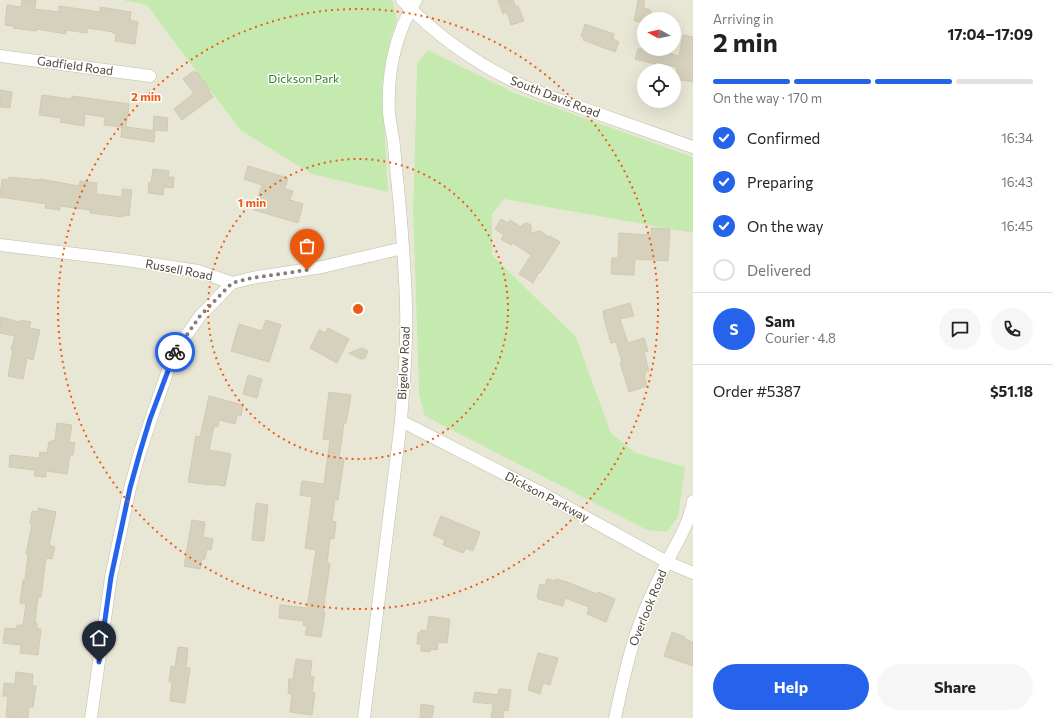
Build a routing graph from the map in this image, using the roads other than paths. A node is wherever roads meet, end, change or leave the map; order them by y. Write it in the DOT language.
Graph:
graph roads {
  1 [pos="402,0"];
  2 [pos="414,5"];
  3 [pos="0,56"];
  4 [pos="150,76"];
  5 [pos="693,147"];
  6 [pos="0,244"];
  7 [pos="403,248"];
  8 [pos="232,283"];
  9 [pos="401,421"];
  10 [pos="693,501"];
  11 [pos="667,562"];
  12 [pos="693,573"];
  13 [pos="91,718"];
  14 [pos="364,718"];
  15 [pos="615,718"];
  1 -- 2 [label="street, South Davis Road"];
  2 -- 5 [label="street, South Davis Road"];
  2 -- 7 [label="street, Bigelow Road"];
  3 -- 4 [label="street, Gadfield Road"];
  6 -- 8 [label="street, Russell Road"];
  7 -- 8 [label="street"];
  7 -- 9 [label="street, Bigelow Road"];
  8 -- 13 [label="street"];
  9 -- 11 [label="street, Dickson Parkway"];
  9 -- 14 [label="street, Bigelow Road"];
  10 -- 11 [label="street, Overlook Road"];
  11 -- 12 [label="street, Dickson Parkway"];
  11 -- 15 [label="street, Overlook Road"];
}
